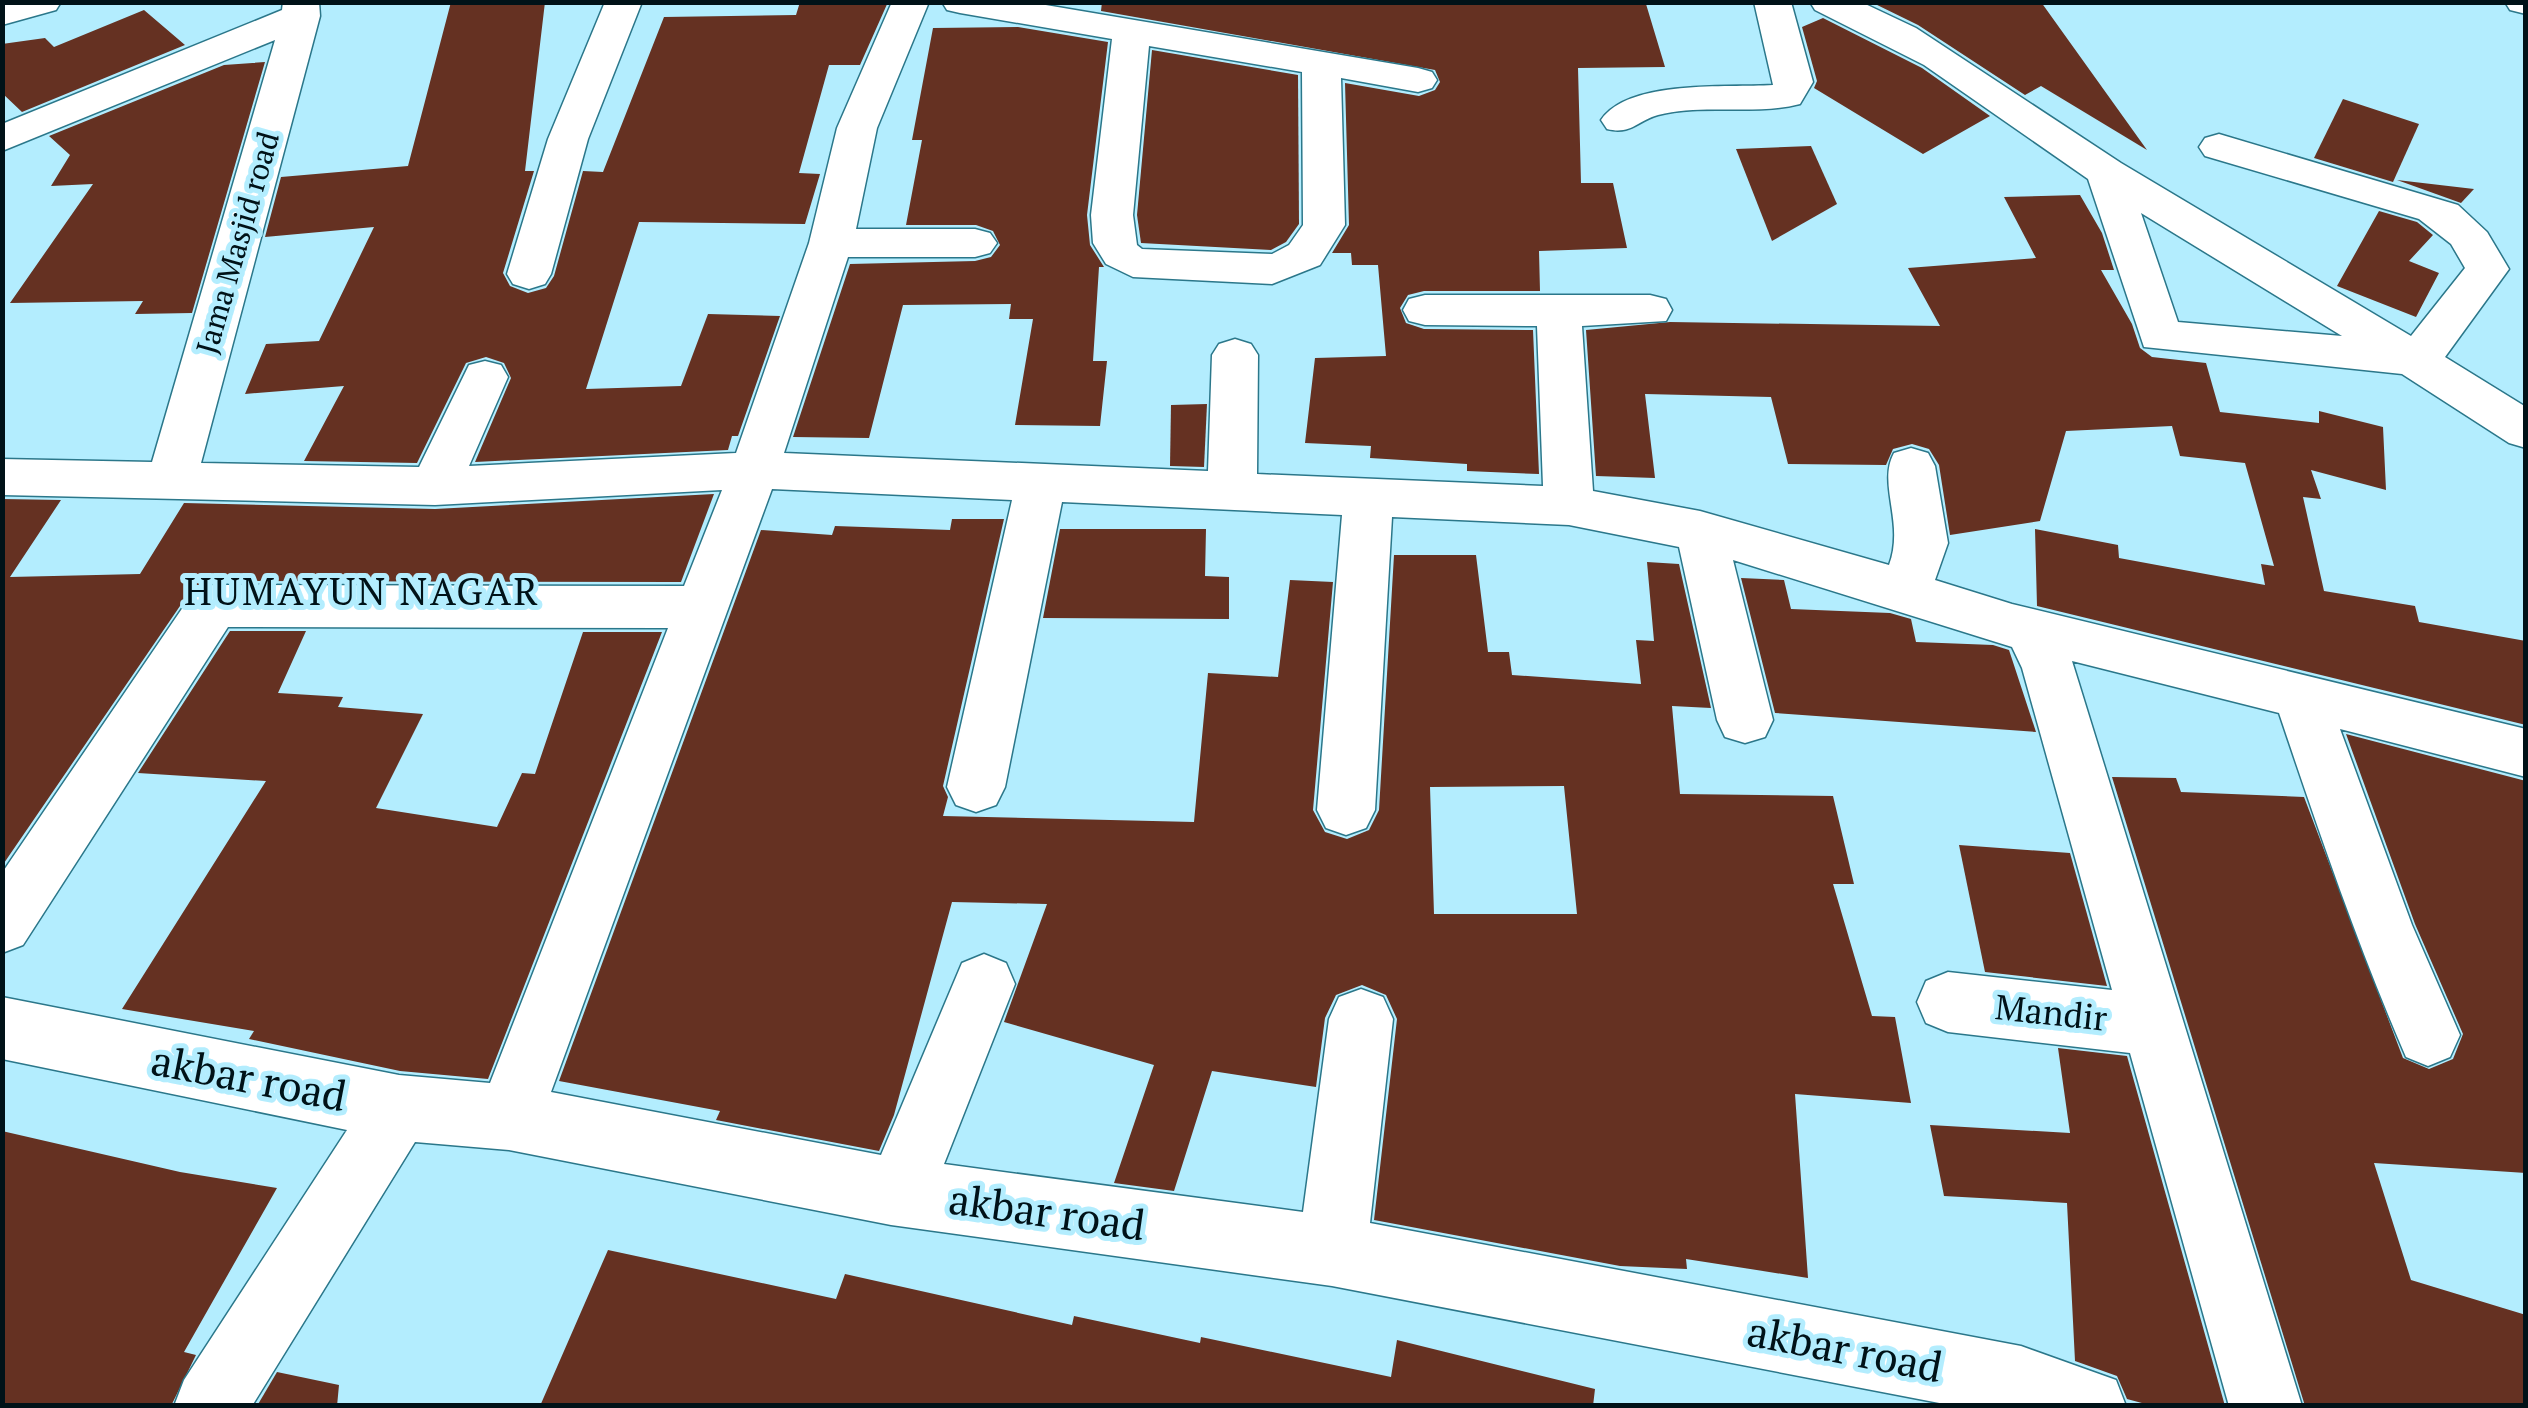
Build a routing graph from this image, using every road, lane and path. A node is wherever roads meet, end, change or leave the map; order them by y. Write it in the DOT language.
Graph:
graph roads {
  1 [pos="44,2"];
  2 [pos="624,2"];
  3 [pos="911,2"];
  4 [pos="960,2"];
  5 [pos="1772,2"];
  6 [pos="1828,2"];
  7 [pos="301,9"];
  8 [pos="2,14"];
  9 [pos="1132,31"];
  10 [pos="1321,63"];
  11 [pos="1418,80"];
  12 [pos="1621,120"];
  13 [pos="2,139"];
  14 [pos="2218,146"];
  15 [pos="2107,172"];
  16 [pos="831,243"];
  17 [pos="976,243"];
  18 [pos="529,274"];
  19 [pos="1425,310"];
  20 [pos="1650,310"];
  21 [pos="1559,311"];
  22 [pos="1236,355"];
  23 [pos="2418,359"];
  24 [pos="485,376"];
  25 [pos="2526,431"];
  26 [pos="1910,466"];
  27 [pos="754,470"];
  28 [pos="2,478"];
  29 [pos="171,482"];
  30 [pos="1041,482"];
  31 [pos="435,486"];
  32 [pos="1232,492"];
  33 [pos="1369,494"];
  34 [pos="1569,506"];
  35 [pos="1700,530"];
  36 [pos="1904,593"];
  37 [pos="702,607"];
  38 [pos="2030,632"];
  39 [pos="2300,696"];
  40 [pos="1744,720"];
  41 [pos="2526,754"];
  42 [pos="976,787"];
  43 [pos="1346,810"];
  44 [pos="6,914"];
  45 [pos="984,984"];
  46 [pos="1948,1002"];
  47 [pos="1361,1019"];
  48 [pos="2155,1025"];
  49 [pos="2,1028"];
  50 [pos="2428,1035"];
  51 [pos="398,1108"];
  52 [pos="508,1117"];
  53 [pos="900,1192"];
  54 [pos="1332,1250"];
  55 [pos="2021,1394"];
  56 [pos="210,1406"];
  57 [pos="2090,1406"];
  58 [pos="2266,1406"];
  1 -- 8 [label="main road"];
  2 -- 18 [label="main road"];
  3 -- 16 [label="main road"];
  4 -- 9 [label="main road"];
  5 -- 12 [label="main road"];
  6 -- 15 [label="main road"];
  7 -- 13 [label="main road"];
  7 -- 29 [label="main road, Jama Masjid road"];
  9 -- 10 [label="main road"];
  9 -- 10 [label="main road"];
  10 -- 11 [label="main road"];
  14 -- 23 [label="main road"];
  15 -- 23 [label="main road"];
  15 -- 23 [label="main road"];
  16 -- 17 [label="main road"];
  16 -- 27 [label="main road"];
  19 -- 21 [label="main road"];
  20 -- 21 [label="main road"];
  21 -- 34 [label="main road"];
  22 -- 32 [label="main road"];
  23 -- 25 [label="main road"];
  24 -- 31 [label="main road"];
  26 -- 36 [label="main road"];
  27 -- 30 [label="main road"];
  27 -- 31 [label="main road"];
  27 -- 37 [label="main road"];
  28 -- 29 [label="main road"];
  29 -- 31 [label="main road"];
  30 -- 32 [label="main road"];
  30 -- 42 [label="main road"];
  32 -- 33 [label="main road"];
  33 -- 34 [label="main road"];
  33 -- 43 [label="main road"];
  34 -- 35 [label="main road"];
  35 -- 36 [label="main road"];
  35 -- 40 [label="main road"];
  36 -- 38 [label="main road"];
  37 -- 44 [label="main road"];
  37 -- 52 [label="main road"];
  38 -- 39 [label="main road"];
  38 -- 48 [label="main road"];
  39 -- 41 [label="main road"];
  39 -- 50 [label="main road"];
  45 -- 53 [label="main road"];
  46 -- 48 [label="main road, Mandir"];
  47 -- 54 [label="main road"];
  48 -- 58 [label="main road"];
  49 -- 51 [label="main road, akbar road"];
  51 -- 52 [label="main road, akbar road"];
  51 -- 56 [label="main road"];
  52 -- 53 [label="main road, akbar road"];
  53 -- 54 [label="main road, akbar road"];
  54 -- 55 [label="main road, akbar road"];
  55 -- 57 [label="main road, akbar road"];
}
